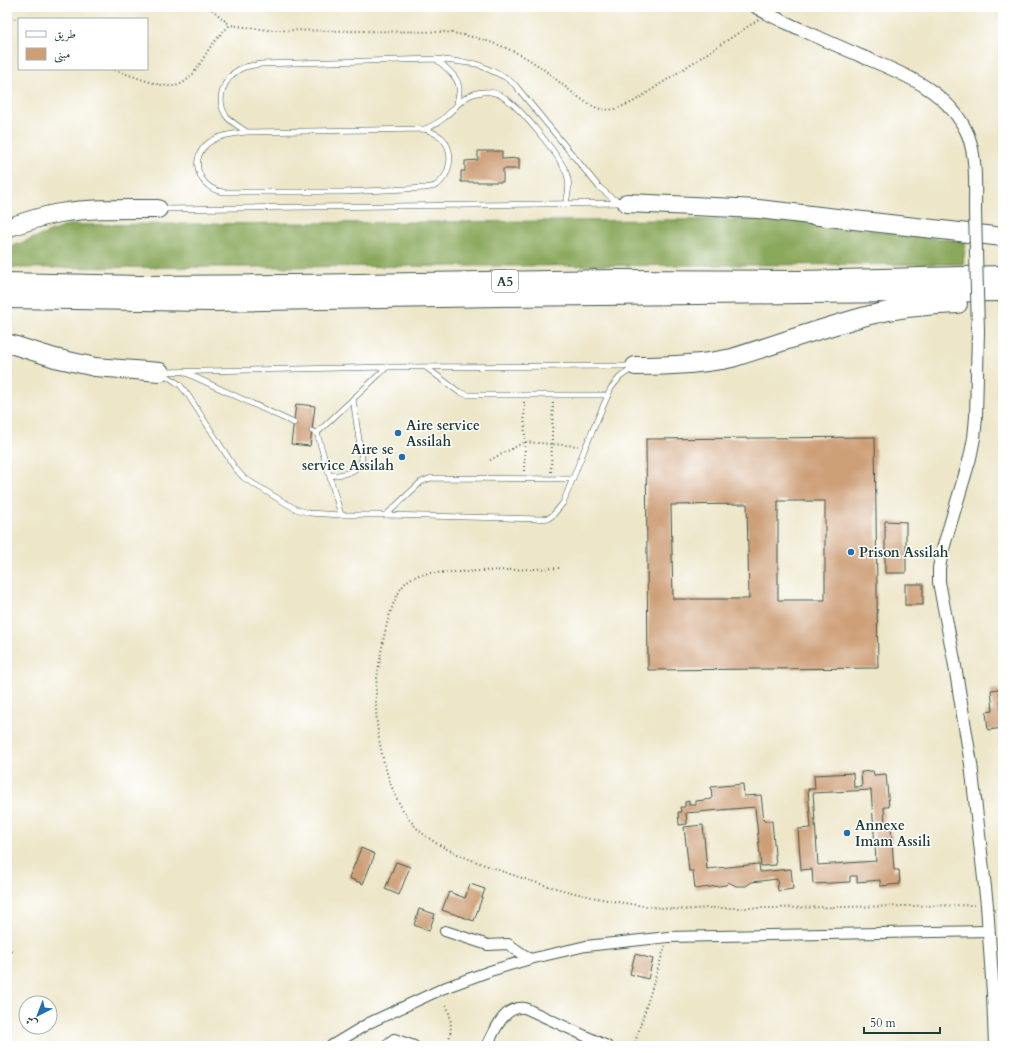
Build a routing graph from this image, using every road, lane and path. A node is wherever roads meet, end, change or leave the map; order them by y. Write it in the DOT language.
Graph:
graph roads {
  1 [pos="209,7"];
  2 [pos="756,7"];
  3 [pos="7,16"];
  4 [pos="18,20"];
  5 [pos="230,25"];
  6 [pos="436,59"];
  7 [pos="457,104"];
  8 [pos="425,129"];
  9 [pos="247,132"];
  10 [pos="627,203"];
  11 [pos="565,205"];
  12 [pos="158,209"];
  13 [pos="7,228"];
  14 [pos="1003,238"];
  15 [pos="1003,276"];
  16 [pos="7,282"];
  17 [pos="1003,292"];
  18 [pos="7,299"];
  19 [pos="1003,302"];
  20 [pos="7,343"];
  21 [pos="635,366"];
  22 [pos="387,367"];
  23 [pos="427,368"];
  24 [pos="181,371"];
  25 [pos="160,372"];
  26 [pos="553,394"];
  27 [pos="608,395"];
  28 [pos="524,396"];
  29 [pos="354,399"];
  30 [pos="294,423"];
  31 [pos="525,442"];
  32 [pos="551,444"];
  33 [pos="585,448"];
  34 [pos="490,460"];
  35 [pos="330,476"];
  36 [pos="524,479"];
  37 [pos="551,479"];
  38 [pos="573,479"];
  39 [pos="386,515"];
  40 [pos="341,516"];
  41 [pos="558,568"];
  42 [pos="987,905"];
  43 [pos="445,931"];
  44 [pos="989,931"];
  45 [pos="668,937"];
  46 [pos="7,949"];
  47 [pos="12,951"];
  48 [pos="530,959"];
  49 [pos="446,1005"];
  50 [pos="331,1046"];
  51 [pos="387,1046"];
  52 [pos="414,1046"];
  53 [pos="448,1046"];
  54 [pos="487,1046"];
  55 [pos="607,1046"];
  56 [pos="634,1046"];
  57 [pos="995,1046"];
  1 -- 5 [label="path"];
  2 -- 42 [label="street, bridge"];
  3 -- 4 [label="path"];
  6 -- 7 [label="lane"];
  6 -- 9 [label="lane"];
  6 -- 10 [label="lane"];
  7 -- 8 [label="lane"];
  7 -- 11 [label="lane"];
  8 -- 9 [label="lane"];
  8 -- 9 [label="lane"];
  10 -- 11 [label="lane"];
  10 -- 14 [label="highway"];
  11 -- 12 [label="lane"];
  12 -- 13 [label="highway"];
  15 -- 16 [label="highway, A5"];
  17 -- 18 [label="highway, A5"];
  19 -- 21 [label="highway"];
  20 -- 25 [label="highway"];
  21 -- 23 [label="lane"];
  21 -- 27 [label="lane"];
  22 -- 23 [label="lane"];
  22 -- 24 [label="lane"];
  22 -- 29 [label="lane"];
  23 -- 28 [label="lane"];
  24 -- 25 [label="lane"];
  24 -- 30 [label="lane"];
  25 -- 40 [label="lane"];
  26 -- 27 [label="lane"];
  26 -- 28 [label="lane"];
  26 -- 32 [label="path"];
  27 -- 33 [label="lane"];
  28 -- 31 [label="path"];
  29 -- 35 [label="lane"];
  29 -- 35 [label="lane"];
  31 -- 32 [label="path"];
  31 -- 34 [label="path"];
  31 -- 36 [label="path"];
  32 -- 33 [label="path"];
  32 -- 37 [label="path"];
  33 -- 38 [label="lane"];
  35 -- 40 [label="lane"];
  36 -- 37 [label="lane"];
  36 -- 39 [label="lane"];
  37 -- 38 [label="lane"];
  38 -- 39 [label="lane"];
  39 -- 40 [label="lane"];
  41 -- 42 [label="path"];
  42 -- 44 [label="street"];
  43 -- 48 [label="street"];
  44 -- 45 [label="street"];
  44 -- 57 [label="street"];
  45 -- 48 [label="street"];
  45 -- 56 [label="path"];
  46 -- 47 [label="path"];
  48 -- 50 [label="street"];
  49 -- 53 [label="path"];
  51 -- 52 [label="street"];
  54 -- 55 [label="street"];
}
